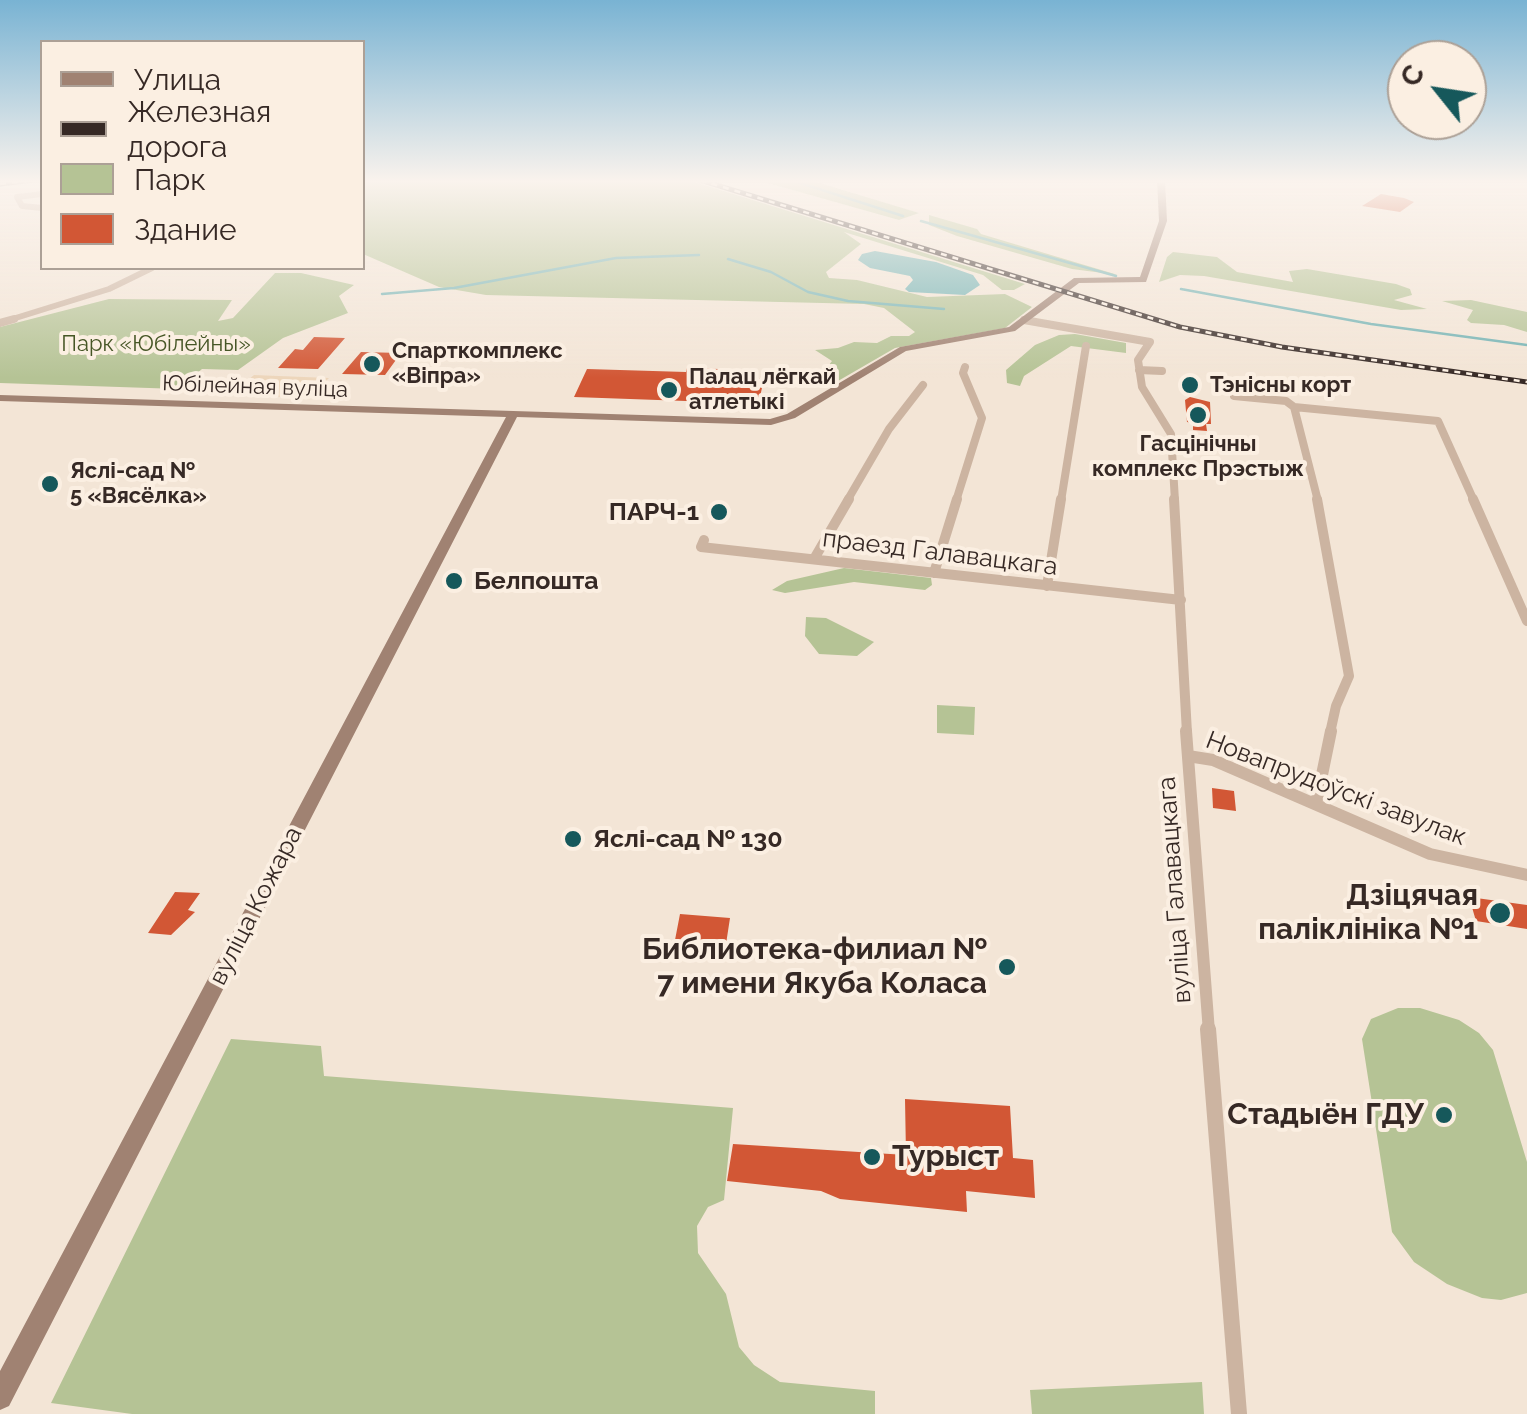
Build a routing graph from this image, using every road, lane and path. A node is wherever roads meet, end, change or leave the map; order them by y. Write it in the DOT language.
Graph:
graph roads {
  1 [pos="1155,246"];
  2 [pos="148,270"];
  3 [pos="1024,320"];
  4 [pos="0,323"];
  5 [pos="1086,346"];
  6 [pos="966,367"];
  7 [pos="1138,370"];
  8 [pos="1162,371"];
  9 [pos="923,384"];
  10 [pos="1234,396"];
  11 [pos="0,398"];
  12 [pos="1294,407"];
  13 [pos="512,416"];
  14 [pos="704,540"];
  15 [pos="814,559"];
  16 [pos="934,573"];
  17 [pos="1048,586"];
  18 [pos="1181,600"];
  19 [pos="1527,622"];
  20 [pos="1188,756"];
  21 [pos="1316,804"];
  22 [pos="1527,876"];
  23 [pos="0,1397"];
  24 [pos="1240,1414"];
  1 -- 3 [label="main road"];
  2 -- 4 [label="street"];
  3 -- 7 [label="street, вуліца Галавацкага"];
  3 -- 13 [label="main road, Юбілейная вуліца"];
  5 -- 17 [label="street"];
  6 -- 16 [label="street"];
  7 -- 8 [label="street"];
  7 -- 18 [label="street, вуліца Галавацкага"];
  9 -- 15 [label="street"];
  10 -- 12 [label="street"];
  11 -- 13 [label="main road, Юбілейная вуліца"];
  12 -- 19 [label="street"];
  12 -- 21 [label="street"];
  13 -- 23 [label="main road, вуліца Кожара"];
  14 -- 15 [label="street, праезд Галавацкага"];
  15 -- 16 [label="street, праезд Галавацкага"];
  16 -- 17 [label="street, праезд Галавацкага"];
  17 -- 18 [label="street, праезд Галавацкага"];
  18 -- 20 [label="street, вуліца Галавацкага"];
  20 -- 21 [label="street, Новапрудоўскі завулак"];
  20 -- 24 [label="street, вуліца Галавацкага"];
  21 -- 22 [label="street, Новапрудоўскі завулак"];
}
